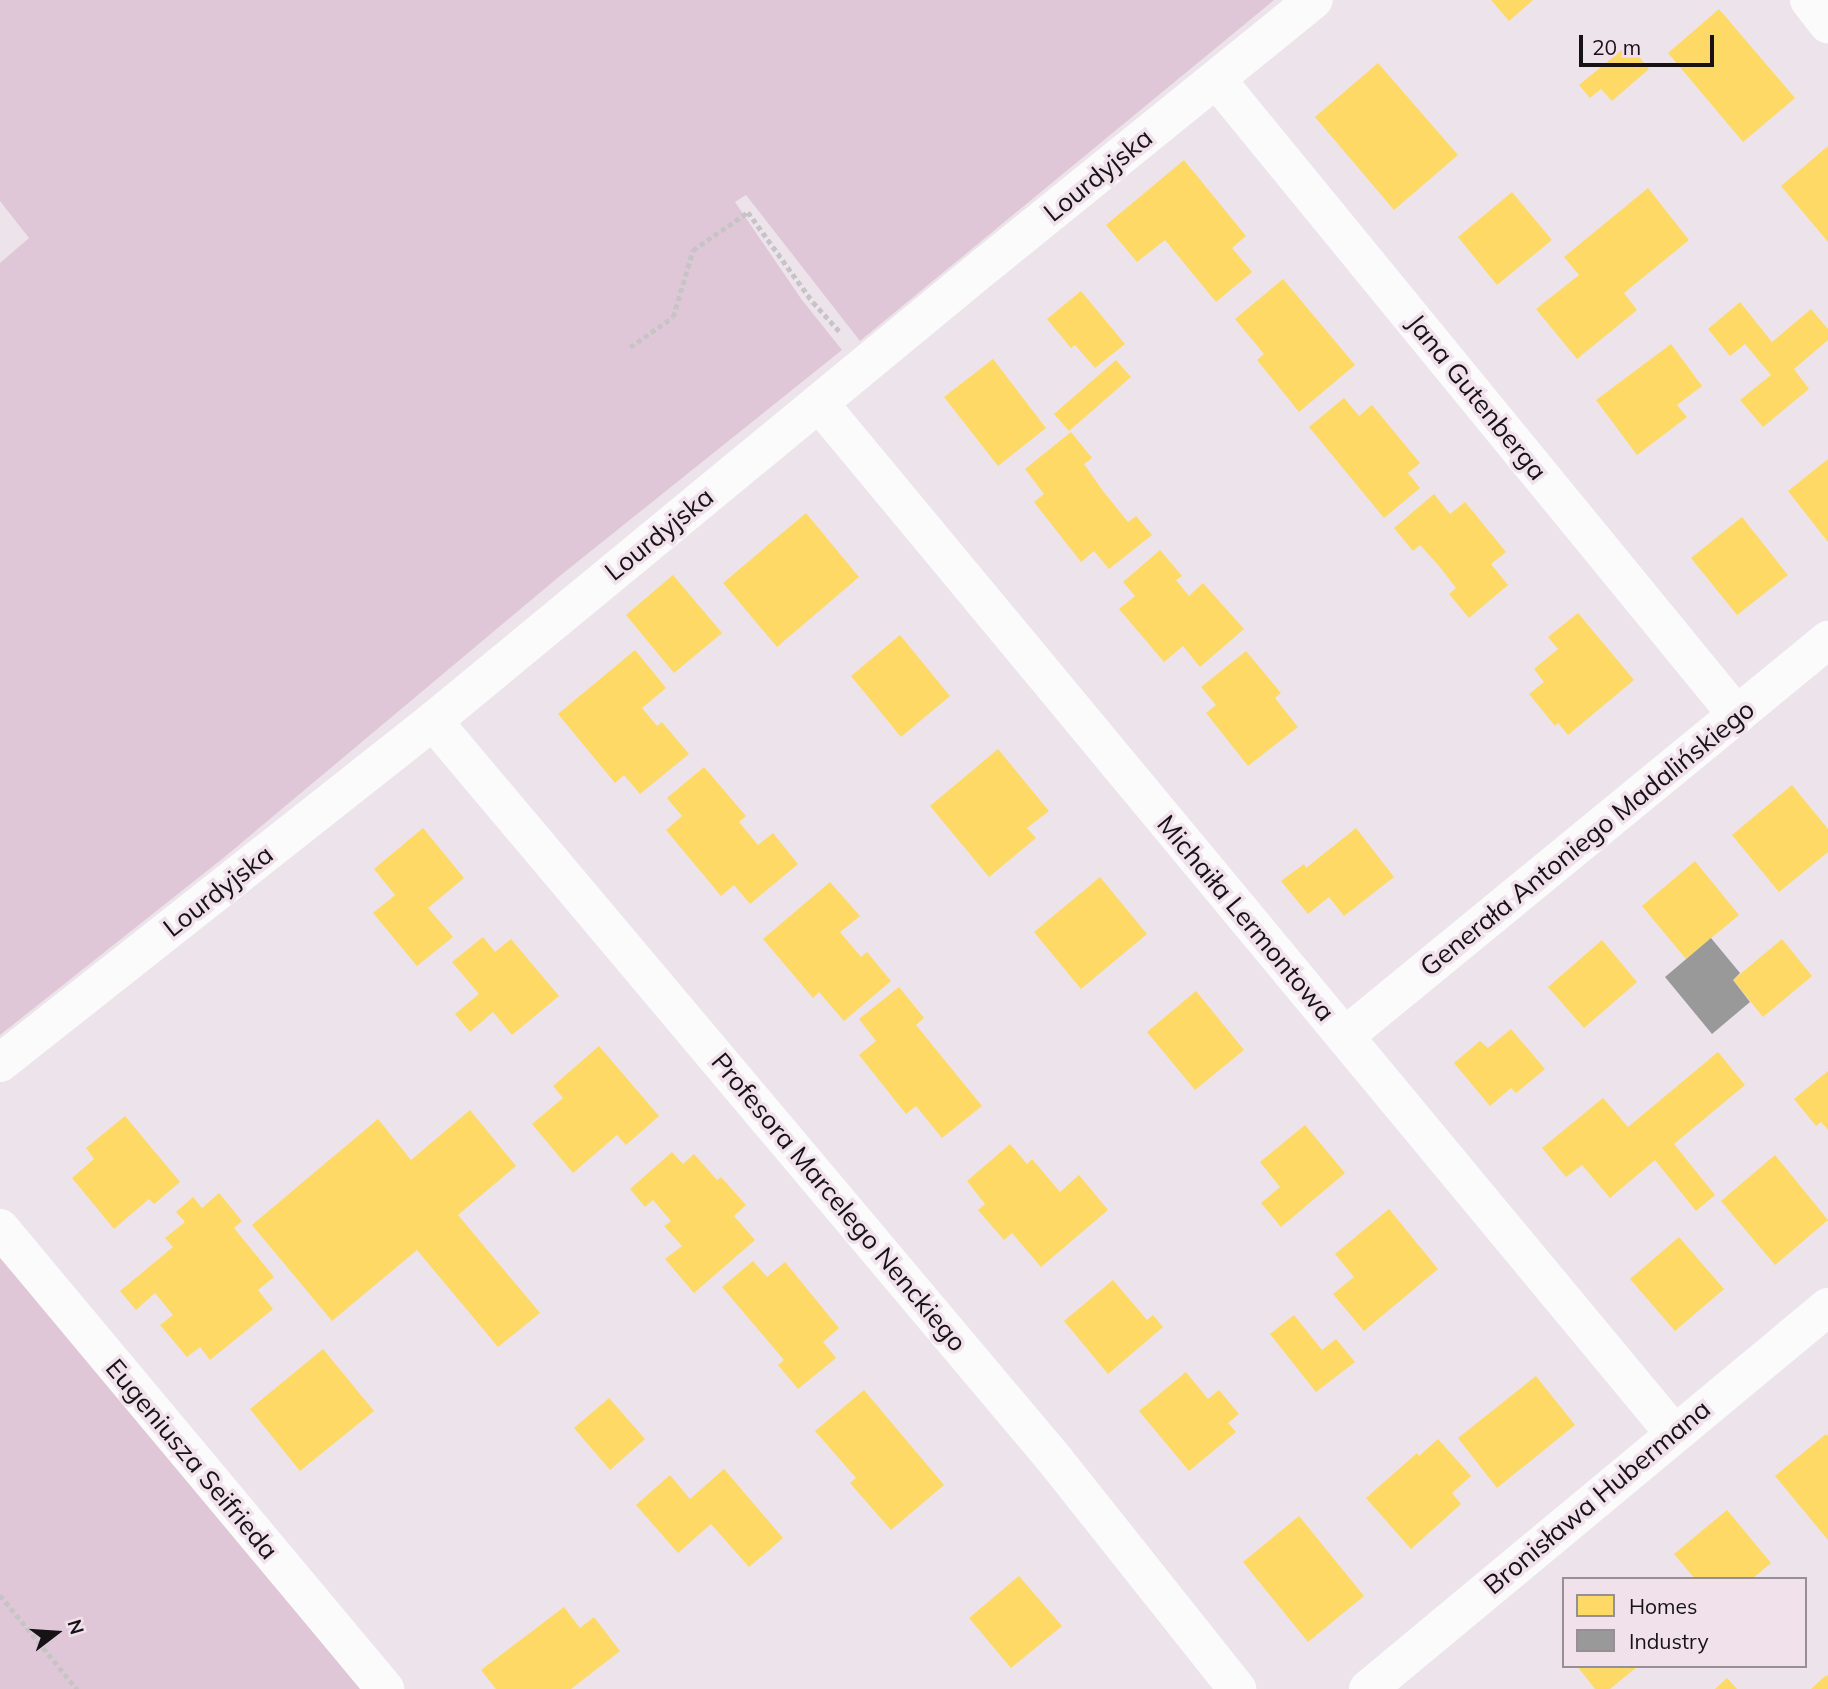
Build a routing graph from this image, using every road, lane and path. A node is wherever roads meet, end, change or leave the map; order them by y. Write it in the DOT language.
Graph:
graph roads {
  1 [pos="1314,0"];
  2 [pos="1809,0"];
  3 [pos="1828,24"];
  4 [pos="1217,80"];
  5 [pos="630,347"];
  6 [pos="868,363"];
  7 [pos="819,403"];
  8 [pos="1828,640"];
  9 [pos="1737,715"];
  10 [pos="433,721"];
  11 [pos="1345,1036"];
  12 [pos="0,1063"];
  13 [pos="0,1228"];
  14 [pos="1828,1307"];
  15 [pos="1674,1433"];
  16 [pos="0,1595"];
  17 [pos="77,1689"];
  18 [pos="385,1689"];
  19 [pos="1237,1689"];
  20 [pos="1368,1689"];
  1 -- 4 [label="street, Lourdyjska"];
  2 -- 3 [label="street"];
  4 -- 6 [label="street, Lourdyjska"];
  4 -- 9 [label="street, Jana Gutenberga"];
  5 -- 6 [label="path"];
  6 -- 7 [label="street, Lourdyjska"];
  7 -- 10 [label="street, Lourdyjska"];
  7 -- 11 [label="street, Michaiła Lermontowa"];
  8 -- 9 [label="street, Generała Antoniego Madalińskiego"];
  9 -- 11 [label="street, Generała Antoniego Madalińskiego"];
  10 -- 12 [label="street, Lourdyjska"];
  10 -- 19 [label="street, Profesora Marcelego Nenckiego"];
  11 -- 15 [label="street, Michaiła Lermontowa"];
  13 -- 18 [label="street, Eugeniusza Seifrieda"];
  14 -- 15 [label="street, Bronisława Hubermana"];
  15 -- 20 [label="street, Bronisława Hubermana"];
  16 -- 17 [label="path"];
}
